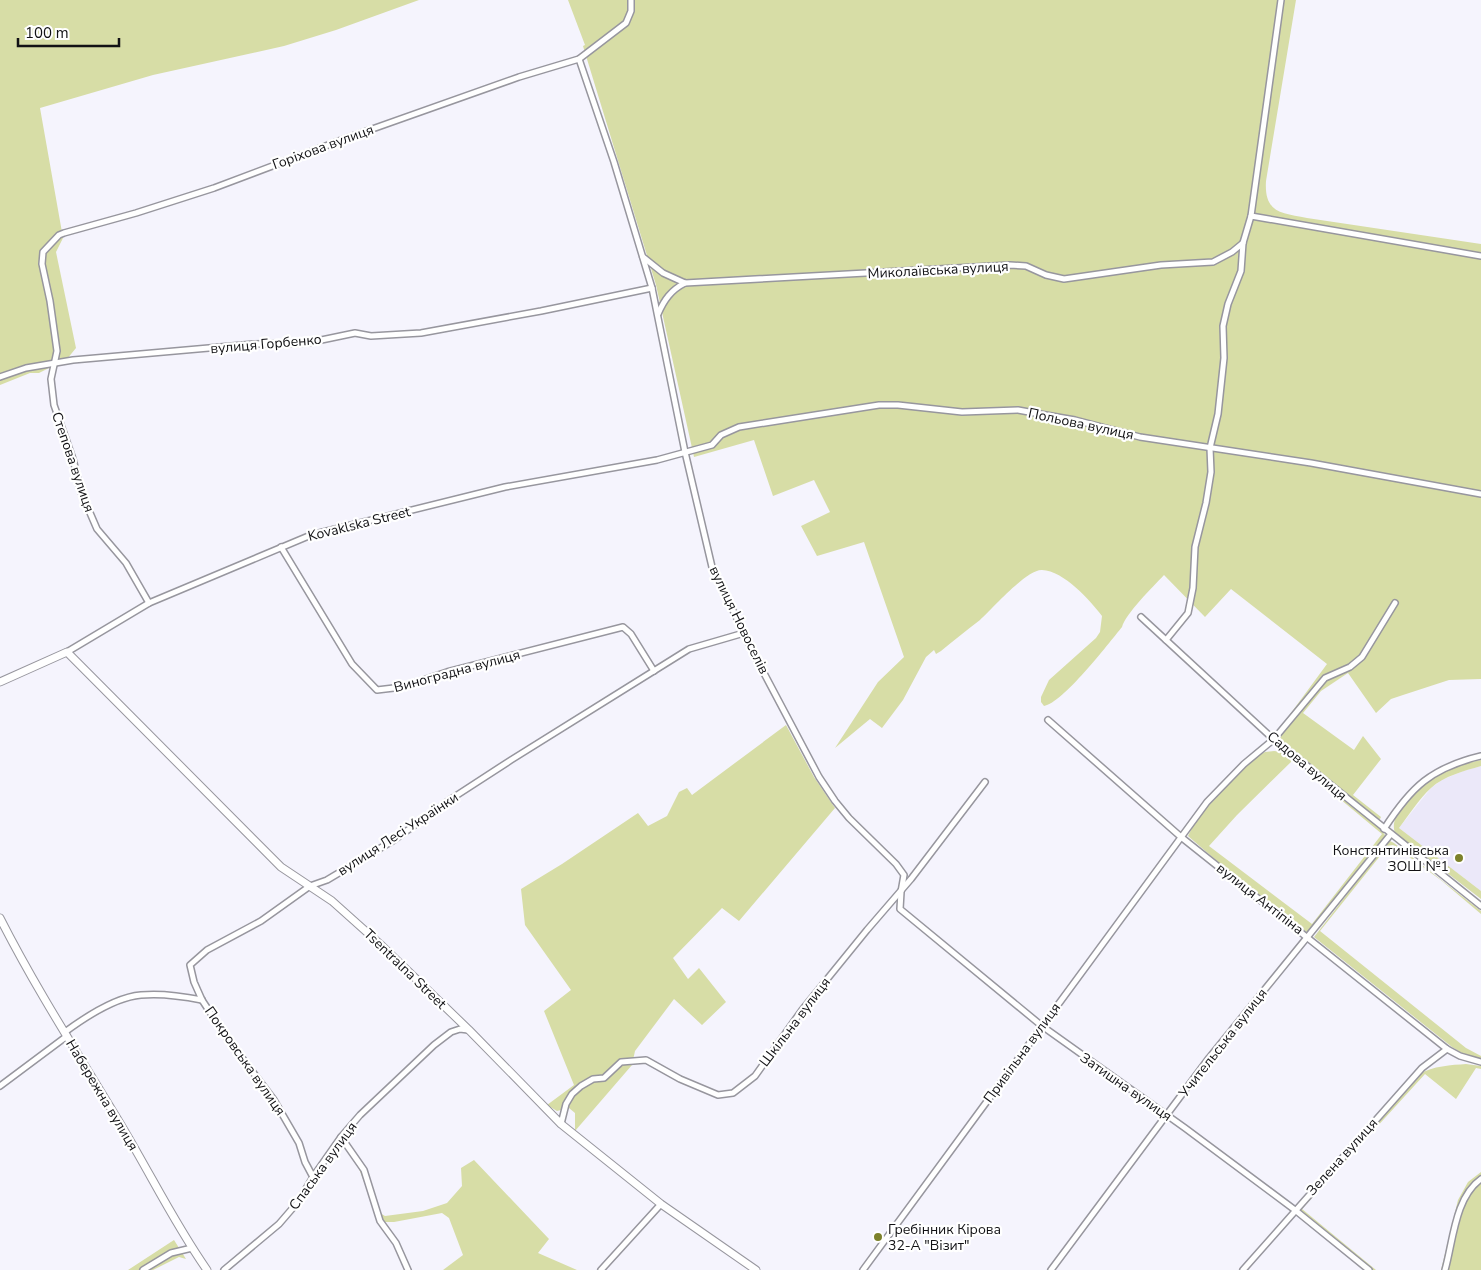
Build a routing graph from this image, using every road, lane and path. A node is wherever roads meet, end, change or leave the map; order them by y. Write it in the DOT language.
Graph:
graph roads {
  1 [pos="631,0"];
  2 [pos="1281,0"];
  3 [pos="579,59"];
  4 [pos="1251,216"];
  5 [pos="1243,243"];
  6 [pos="46,249"];
  7 [pos="1481,256"];
  8 [pos="643,257"];
  9 [pos="685,283"];
  10 [pos="652,288"];
  11 [pos="658,314"];
  12 [pos="54,364"];
  13 [pos="0,378"];
  14 [pos="1210,448"];
  15 [pos="685,452"];
  16 [pos="1481,494"];
  17 [pos="281,547"];
  18 [pos="149,603"];
  19 [pos="1395,603"];
  20 [pos="1141,617"];
  21 [pos="744,633"];
  22 [pos="1166,640"];
  23 [pos="67,652"];
  24 [pos="654,671"];
  25 [pos="0,682"];
  26 [pos="1048,720"];
  27 [pos="1274,739"];
  28 [pos="1481,756"];
  29 [pos="985,782"];
  30 [pos="1384,829"];
  31 [pos="1391,834"];
  32 [pos="1181,837"];
  33 [pos="310,886"];
  34 [pos="901,892"];
  35 [pos="1481,906"];
  36 [pos="0,918"];
  37 [pos="1308,938"];
  38 [pos="202,1000"];
  39 [pos="1042,1026"];
  40 [pos="469,1030"];
  41 [pos="66,1034"];
  42 [pos="1447,1048"];
  43 [pos="1481,1062"];
  44 [pos="0,1086"];
  45 [pos="1166,1116"];
  46 [pos="561,1124"];
  47 [pos="341,1137"];
  48 [pos="313,1177"];
  49 [pos="1481,1179"];
  50 [pos="661,1204"];
  51 [pos="1295,1210"];
  52 [pos="192,1248"];
  53 [pos="143,1270"];
  54 [pos="207,1270"];
  55 [pos="224,1270"];
  56 [pos="408,1270"];
  57 [pos="601,1270"];
  58 [pos="756,1270"];
  59 [pos="863,1270"];
  60 [pos="1051,1270"];
  61 [pos="1243,1270"];
  62 [pos="1369,1270"];
  63 [pos="1444,1270"];
  1 -- 3 [label="street, Горіхова вулиця"];
  2 -- 4 [label="street"];
  3 -- 6 [label="street, Горіхова вулиця"];
  3 -- 8 [label="street, вулиця Новоселів"];
  4 -- 5 [label="street"];
  4 -- 7 [label="street"];
  5 -- 9 [label="street, Миколаївська вулиця"];
  5 -- 14 [label="street"];
  6 -- 12 [label="street, Степова вулиця"];
  8 -- 9 [label="street, Миколаївська вулиця"];
  8 -- 10 [label="street, вулиця Новоселів"];
  9 -- 11 [label="street"];
  10 -- 11 [label="street, вулиця Новоселів"];
  10 -- 12 [label="street, вулиця Горбенко"];
  11 -- 15 [label="street, вулиця Новоселів"];
  12 -- 13 [label="street, вулиця Горбенко"];
  12 -- 18 [label="street, Степова вулиця"];
  14 -- 15 [label="street, Польова вулиця"];
  14 -- 16 [label="street, Польова вулиця"];
  14 -- 22 [label="street"];
  15 -- 17 [label="street, Kovaklska Street"];
  15 -- 21 [label="street, вулиця Новоселів"];
  17 -- 18 [label="street, Kovaklska Street"];
  17 -- 24 [label="street, Виноградна вулиця"];
  18 -- 23 [label="street, Kovaklska Street"];
  19 -- 27 [label="street, Привільна вулиця"];
  20 -- 22 [label="street, Садова вулиця"];
  21 -- 24 [label="street, вулиця Лесі Українки"];
  21 -- 34 [label="street, вулиця Новоселів"];
  22 -- 27 [label="street, Садова вулиця"];
  23 -- 25 [label="street, Kovaklska Street"];
  23 -- 33 [label="street, Tsentralna Street"];
  24 -- 33 [label="street, вулиця Лесі Українки"];
  26 -- 32 [label="street, вулиця Антіпіна"];
  27 -- 30 [label="street, Садова вулиця"];
  27 -- 32 [label="street, Привільна вулиця"];
  28 -- 30 [label="street"];
  29 -- 34 [label="street, Шкільна вулиця"];
  30 -- 31 [label="street, Садова вулиця"];
  31 -- 35 [label="street, Садова вулиця"];
  31 -- 37 [label="street, Учительська вулиця"];
  32 -- 37 [label="street, вулиця Антіпіна"];
  32 -- 39 [label="street, Привільна вулиця"];
  33 -- 38 [label="street, вулиця Лесі Українки"];
  33 -- 40 [label="street, Tsentralna Street"];
  34 -- 39 [label="street, Затишна вулиця"];
  34 -- 46 [label="street, Шкільна вулиця"];
  36 -- 41 [label="street, Набережна вулиця"];
  37 -- 42 [label="street, вулиця Антіпіна"];
  37 -- 45 [label="street, Учительська вулиця"];
  38 -- 41 [label="street"];
  38 -- 48 [label="street, Покровська вулиця"];
  39 -- 45 [label="street, Затишна вулиця"];
  39 -- 59 [label="street, Привільна вулиця"];
  40 -- 46 [label="street, Tsentralna Street"];
  40 -- 47 [label="street, Спаська вулиця"];
  41 -- 44 [label="street"];
  41 -- 52 [label="street, Набережна вулиця"];
  42 -- 43 [label="street, вулиця Антіпіна"];
  42 -- 51 [label="street, Зелена вулиця"];
  45 -- 51 [label="street, Затишна вулиця"];
  45 -- 60 [label="street, Учительська вулиця"];
  46 -- 50 [label="street, Tsentralna Street"];
  47 -- 48 [label="street, Спаська вулиця"];
  47 -- 56 [label="street"];
  48 -- 55 [label="street, Спаська вулиця"];
  49 -- 63 [label="street"];
  50 -- 57 [label="street"];
  50 -- 58 [label="street, Tsentralna Street"];
  51 -- 61 [label="street, Зелена вулиця"];
  51 -- 62 [label="street, Затишна вулиця"];
  52 -- 53 [label="street"];
  52 -- 54 [label="street, Набережна вулиця"];
}
